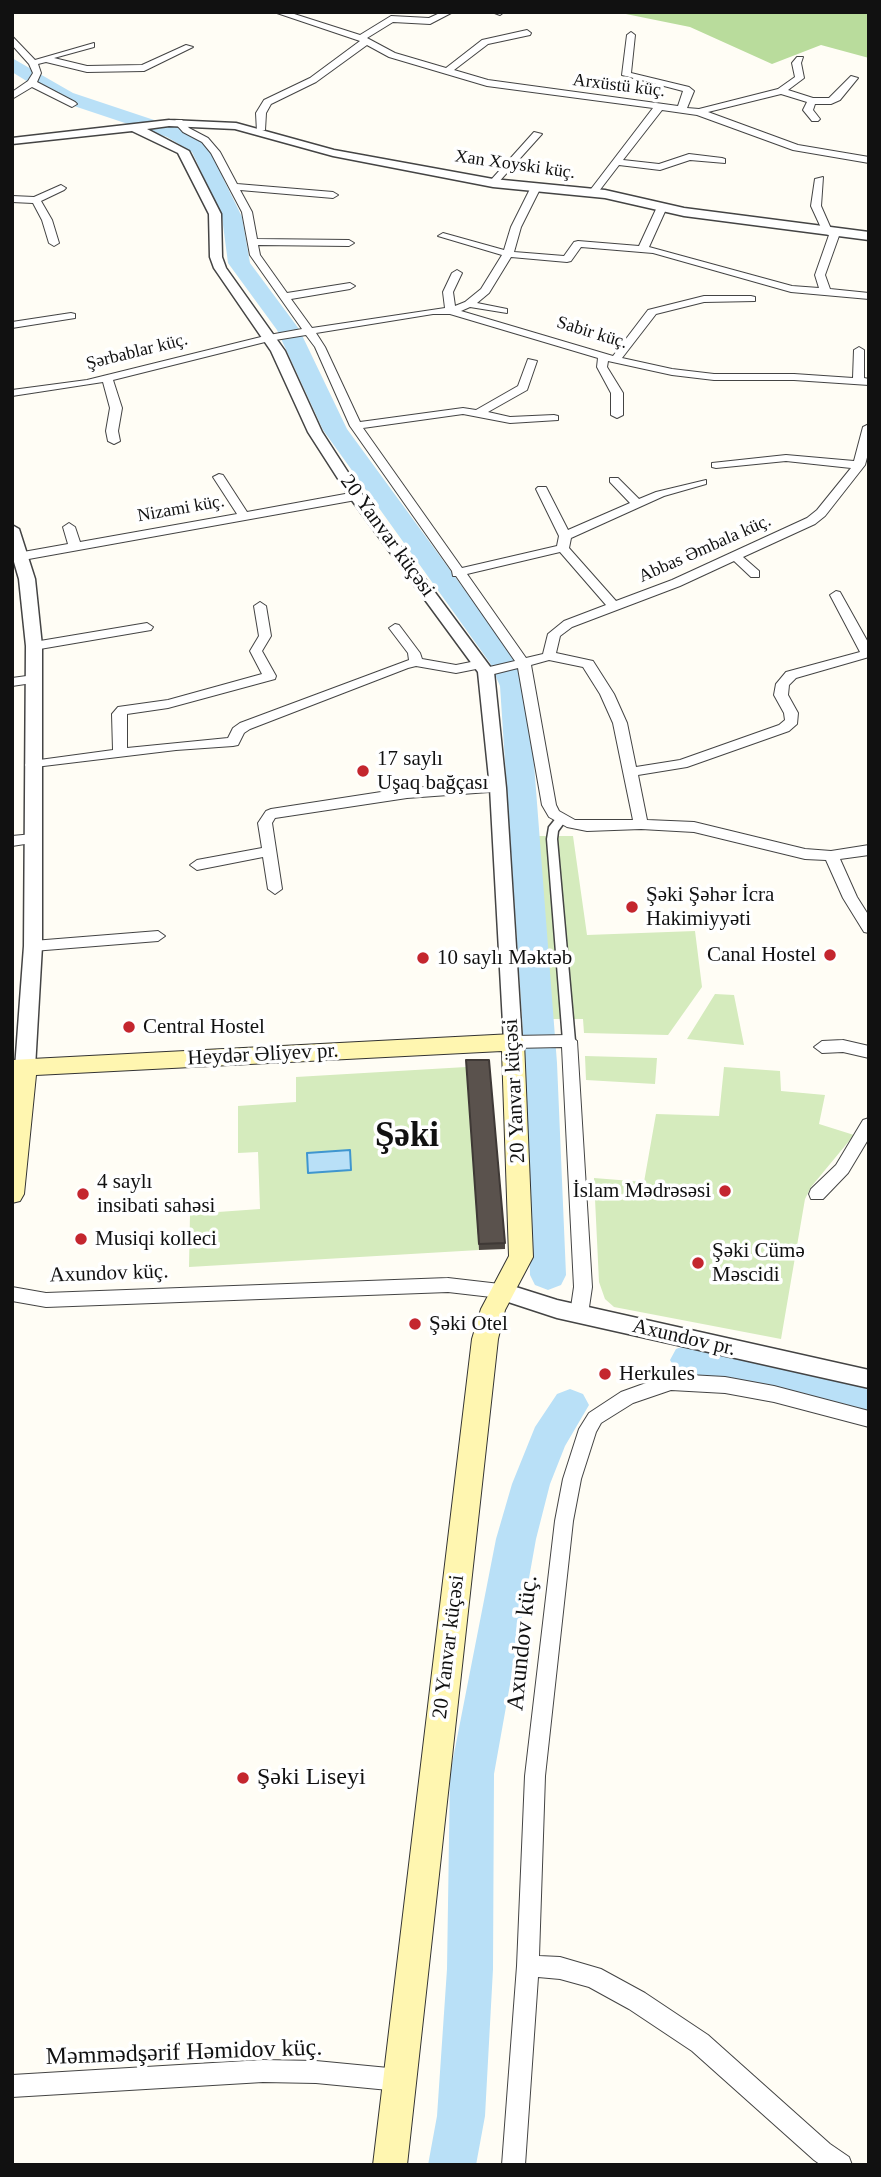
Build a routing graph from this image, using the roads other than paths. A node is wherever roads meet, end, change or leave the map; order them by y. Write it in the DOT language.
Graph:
graph roads {
  1 [pos="278,12"];
  2 [pos="449,12"];
  3 [pos="389,15"];
  4 [pos="527,33"];
  5 [pos="631,35"];
  6 [pos="12,39"];
  7 [pos="363,39"];
  8 [pos="91,45"];
  9 [pos="189,47"];
  10 [pos="46,59"];
  11 [pos="800,59"];
  12 [pos="33,63"];
  13 [pos="449,70"];
  14 [pos="854,78"];
  15 [pos="32,83"];
  16 [pos="781,92"];
  17 [pos="12,96"];
  18 [pos="811,101"];
  19 [pos="72,104"];
  20 [pos="659,107"];
  21 [pos="681,110"];
  22 [pos="699,112"];
  23 [pos="815,119"];
  24 [pos="179,122"];
  25 [pos="134,126"];
  26 [pos="260,130"];
  27 [pos="188,133"];
  28 [pos="537,134"];
  29 [pos="12,141"];
  30 [pos="172,141"];
  31 [pos="869,160"];
  32 [pos="722,161"];
  33 [pos="617,162"];
  34 [pos="820,179"];
  35 [pos="493,183"];
  36 [pos="234,187"];
  37 [pos="61,188"];
  38 [pos="535,188"];
  39 [pos="593,193"];
  40 [pos="333,195"];
  41 [pos="12,199"];
  42 [pos="36,200"];
  43 [pos="662,207"];
  44 [pos="832,232"];
  45 [pos="443,236"];
  46 [pos="869,236"];
  47 [pos="252,242"];
  48 [pos="54,243"];
  49 [pos="349,243"];
  50 [pos="643,249"];
  51 [pos="508,254"];
  52 [pos="457,273"];
  53 [pos="350,286"];
  54 [pos="825,293"];
  55 [pos="869,296"];
  56 [pos="284,297"];
  57 [pos="751,299"];
  58 [pos="469,304"];
  59 [pos="451,311"];
  60 [pos="503,311"];
  61 [pos="71,316"];
  62 [pos="12,325"];
  63 [pos="308,331"];
  64 [pos="269,338"];
  65 [pos="859,350"];
  66 [pos="609,358"];
  67 [pos="532,361"];
  68 [pos="107,378"];
  69 [pos="863,381"];
  70 [pos="12,394"];
  71 [pos="480,411"];
  72 [pos="617,415"];
  73 [pos="554,418"];
  74 [pos="356,426"];
  75 [pos="869,428"];
  76 [pos="114,441"];
  77 [pos="867,451"];
  78 [pos="859,465"];
  79 [pos="716,466"];
  80 [pos="219,477"];
  81 [pos="614,480"];
  82 [pos="702,482"];
  83 [pos="542,489"];
  84 [pos="356,496"];
  85 [pos="637,503"];
  86 [pos="244,516"];
  87 [pos="69,527"];
  88 [pos="12,529"];
  89 [pos="564,542"];
  90 [pos="75,546"];
  91 [pos="735,556"];
  92 [pos="17,558"];
  93 [pos="457,573"];
  94 [pos="755,574"];
  95 [pos="836,595"];
  96 [pos="260,606"];
  97 [pos="614,607"];
  98 [pos="147,627"];
  99 [pos="395,628"];
  100 [pos="34,646"];
  101 [pos="868,653"];
  102 [pos="549,656"];
  103 [pos="416,663"];
  104 [pos="524,664"];
  105 [pos="484,668"];
  106 [pos="34,679"];
  107 [pos="12,682"];
  108 [pos="120,752"];
  109 [pos="32,765"];
  110 [pos="630,772"];
  111 [pos="498,788"];
  112 [pos="561,820"];
  113 [pos="641,824"];
  114 [pos="33,839"];
  115 [pos="12,841"];
  116 [pos="869,850"];
  117 [pos="269,851"];
  118 [pos="831,856"];
  119 [pos="197,864"];
  120 [pos="275,889"];
  121 [pos="869,928"];
  122 [pos="158,936"];
  123 [pos="33,946"];
  124 [pos="561,1041"];
  125 [pos="520,1042"];
  126 [pos="822,1046"];
  127 [pos="869,1052"];
  128 [pos="19,1068"];
  129 [pos="869,1124"];
  130 [pos="12,1194"];
  131 [pos="817,1194"];
  132 [pos="500,1292"];
  133 [pos="12,1294"];
  134 [pos="579,1314"];
  135 [pos="869,1379"];
  136 [pos="869,1419"];
  137 [pos="528,1966"];
  138 [pos="399,2080"];
  139 [pos="12,2086"];
  140 [pos="390,2165"];
  141 [pos="513,2165"];
  142 [pos="841,2165"];
  1 -- 7 [label="street, Arxüstü küç."];
  2 -- 3 [label="street"];
  3 -- 7 [label="street"];
  4 -- 13 [label="street"];
  5 -- 21 [label="street"];
  6 -- 12 [label="street"];
  7 -- 13 [label="street, Arxüstü küç."];
  7 -- 26 [label="street"];
  8 -- 10 [label="street"];
  9 -- 10 [label="street"];
  10 -- 12 [label="street"];
  11 -- 16 [label="street"];
  12 -- 15 [label="street"];
  13 -- 20 [label="street, Arxüstü küç."];
  14 -- 18 [label="street"];
  15 -- 17 [label="street"];
  15 -- 19 [label="street"];
  16 -- 18 [label="street"];
  16 -- 22 [label="street"];
  18 -- 23 [label="street"];
  20 -- 21 [label="street, Arxüstü küç."];
  20 -- 33 [label="street"];
  21 -- 22 [label="street, Arxüstü küç."];
  22 -- 31 [label="street, Arxüstü küç."];
  24 -- 25 [label="street, Xan Xoyski küç."];
  24 -- 26 [label="street, Xan Xoyski küç."];
  24 -- 27 [label="street"];
  25 -- 29 [label="street"];
  25 -- 30 [label="street, 20 Yanvar küçəsi"];
  26 -- 35 [label="street, Xan Xoyski küç."];
  27 -- 30 [label="street"];
  27 -- 36 [label="street"];
  28 -- 35 [label="street"];
  30 -- 64 [label="street, 20 Yanvar küçəsi"];
  32 -- 33 [label="street"];
  33 -- 39 [label="street"];
  34 -- 44 [label="street"];
  35 -- 38 [label="street, Xan Xoyski küç."];
  36 -- 40 [label="street"];
  36 -- 47 [label="street"];
  37 -- 42 [label="street"];
  38 -- 39 [label="street, Xan Xoyski küç."];
  38 -- 51 [label="street"];
  39 -- 43 [label="street, Xan Xoyski küç."];
  41 -- 42 [label="street"];
  42 -- 48 [label="street"];
  43 -- 44 [label="street, Xan Xoyski küç."];
  43 -- 50 [label="street"];
  44 -- 46 [label="street, Xan Xoyski küç."];
  44 -- 54 [label="street"];
  45 -- 51 [label="street"];
  47 -- 49 [label="street"];
  47 -- 56 [label="street"];
  50 -- 51 [label="street"];
  50 -- 54 [label="street"];
  51 -- 58 [label="street"];
  52 -- 59 [label="street"];
  53 -- 56 [label="street"];
  54 -- 55 [label="street"];
  56 -- 63 [label="street"];
  57 -- 66 [label="street"];
  58 -- 59 [label="street"];
  58 -- 60 [label="street"];
  59 -- 63 [label="street, Sabir küç."];
  59 -- 66 [label="street, Sabir küç."];
  61 -- 62 [label="street"];
  63 -- 64 [label="street, Şərbablar küç."];
  63 -- 74 [label="street"];
  64 -- 68 [label="street, Şərbablar küç."];
  64 -- 84 [label="street, 20 Yanvar küçəsi"];
  65 -- 69 [label="street"];
  66 -- 69 [label="street, Sabir küç."];
  66 -- 72 [label="street"];
  67 -- 71 [label="street"];
  68 -- 70 [label="street, Şərbablar küç."];
  68 -- 76 [label="street"];
  71 -- 73 [label="street"];
  71 -- 74 [label="street"];
  74 -- 93 [label="street"];
  75 -- 77 [label="street, Abbas Əmbala küç."];
  77 -- 78 [label="street, Abbas Əmbala küç."];
  78 -- 79 [label="street"];
  78 -- 91 [label="street, Abbas Əmbala küç."];
  80 -- 86 [label="street"];
  81 -- 85 [label="street"];
  82 -- 85 [label="street"];
  83 -- 89 [label="street"];
  84 -- 86 [label="street, Nizami küç."];
  84 -- 105 [label="street, 20 Yanvar küçəsi"];
  85 -- 89 [label="street"];
  86 -- 90 [label="street, Nizami küç."];
  87 -- 90 [label="street"];
  88 -- 92 [label="street"];
  89 -- 93 [label="street"];
  89 -- 97 [label="street"];
  90 -- 92 [label="street, Nizami küç."];
  91 -- 94 [label="street"];
  91 -- 97 [label="street, Abbas Əmbala küç."];
  92 -- 100 [label="street"];
  93 -- 104 [label="street"];
  95 -- 101 [label="street"];
  96 -- 108 [label="street"];
  97 -- 102 [label="street, Abbas Əmbala küç."];
  98 -- 100 [label="street"];
  99 -- 103 [label="street"];
  100 -- 106 [label="street"];
  101 -- 110 [label="street"];
  102 -- 104 [label="street"];
  102 -- 110 [label="street"];
  103 -- 105 [label="street"];
  103 -- 108 [label="street"];
  104 -- 105 [label="street"];
  104 -- 112 [label="street"];
  105 -- 111 [label="street, 20 Yanvar küçəsi"];
  106 -- 107 [label="street"];
  106 -- 109 [label="street"];
  108 -- 109 [label="street"];
  109 -- 114 [label="street"];
  110 -- 113 [label="street"];
  111 -- 117 [label="street"];
  111 -- 125 [label="street, 20 Yanvar küçəsi"];
  112 -- 113 [label="street"];
  112 -- 124 [label="street"];
  113 -- 118 [label="street"];
  114 -- 115 [label="street"];
  114 -- 123 [label="street"];
  116 -- 118 [label="street"];
  117 -- 119 [label="street"];
  117 -- 120 [label="street"];
  118 -- 121 [label="street"];
  122 -- 123 [label="street"];
  123 -- 128 [label="street"];
  124 -- 125 [label="street"];
  124 -- 134 [label="street"];
  125 -- 128 [label="main road, Heydər Əliyev pr."];
  125 -- 132 [label="main road, 20 Yanvar küçəsi"];
  126 -- 127 [label="street"];
  128 -- 130 [label="main road"];
  129 -- 131 [label="street"];
  132 -- 133 [label="street, Axundov küç."];
  132 -- 134 [label="street, Axundov pr."];
  132 -- 138 [label="main road, 20 Yanvar küçəsi"];
  134 -- 135 [label="street, Axundov pr."];
  136 -- 137 [label="street, Axundov küç."];
  137 -- 141 [label="street, Axundov küç."];
  137 -- 142 [label="street"];
  138 -- 139 [label="street, Məmmədşərif Həmidov küç."];
  138 -- 140 [label="main road, 20 Yanvar küçəsi"];
}
